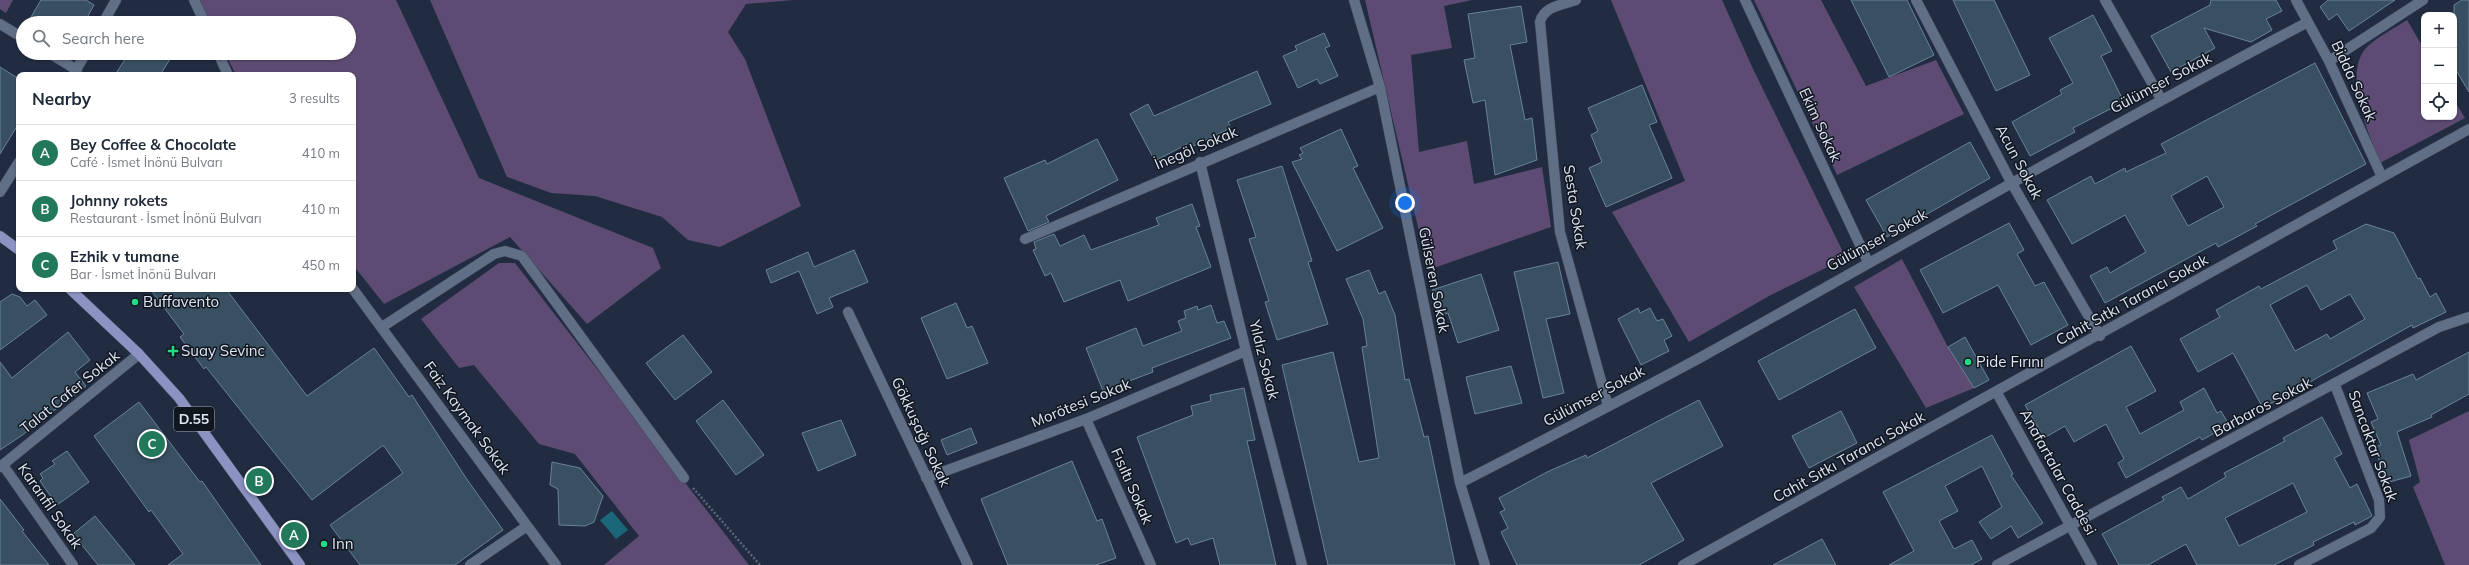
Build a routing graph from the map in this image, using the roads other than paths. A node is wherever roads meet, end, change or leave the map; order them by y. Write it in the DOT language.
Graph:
graph roads {
  1 [pos="116,0"];
  2 [pos="194,0"];
  3 [pos="1354,0"];
  4 [pos="1576,0"];
  5 [pos="1745,0"];
  6 [pos="1916,0"];
  7 [pos="2105,0"];
  8 [pos="2296,0"];
  9 [pos="2423,0"];
  10 [pos="107,16"];
  11 [pos="201,16"];
  12 [pos="2308,22"];
  13 [pos="0,24"];
  14 [pos="16,34"];
  15 [pos="59,60"];
  16 [pos="82,60"];
  17 [pos="221,60"];
  18 [pos="2329,61"];
  19 [pos="75,72"];
  20 [pos="227,72"];
  21 [pos="1380,87"];
  22 [pos="2161,99"];
  23 [pos="2469,129"];
  24 [pos="1200,162"];
  25 [pos="16,167"];
  26 [pos="2382,177"];
  27 [pos="2011,182"];
  28 [pos="0,192"];
  29 [pos="0,237"];
  30 [pos="1024,239"];
  31 [pos="16,248"];
  32 [pos="1868,262"];
  33 [pos="73,292"];
  34 [pos="355,292"];
  35 [pos="848,312"];
  36 [pos="2469,318"];
  37 [pos="382,327"];
  38 [pos="2100,336"];
  39 [pos="1246,351"];
  40 [pos="139,354"];
  41 [pos="2335,385"];
  42 [pos="1997,393"];
  43 [pos="1608,406"];
  44 [pos="1086,419"];
  45 [pos="1,466"];
  46 [pos="684,478"];
  47 [pos="926,478"];
  48 [pos="1460,483"];
  49 [pos="2070,525"];
  50 [pos="527,526"];
  51 [pos="73,565"];
  52 [pos="300,565"];
  53 [pos="470,565"];
  54 [pos="556,565"];
  55 [pos="968,565"];
  56 [pos="1151,565"];
  57 [pos="1302,565"];
  58 [pos="1486,565"];
  59 [pos="1683,565"];
  60 [pos="1997,565"];
  61 [pos="2092,565"];
  62 [pos="2299,565"];
  1 -- 10 [label="street"];
  2 -- 11 [label="street"];
  3 -- 21 [label="street, Gülseren Sokak"];
  4 -- 43 [label="street, Sesta Sokak"];
  5 -- 32 [label="street, Ekim Sokak"];
  6 -- 27 [label="street, Acun Sokak"];
  7 -- 22 [label="street"];
  8 -- 12 [label="street, Bidda Sokak"];
  9 -- 18 [label="street"];
  12 -- 18 [label="street, Bidda Sokak"];
  12 -- 22 [label="street, Gülümser Sokak"];
  13 -- 14 [label="street"];
  15 -- 19 [label="street"];
  16 -- 19 [label="street"];
  17 -- 20 [label="street"];
  18 -- 26 [label="street, Bidda Sokak"];
  21 -- 24 [label="street, İnegöl Sokak"];
  21 -- 48 [label="street, Gülseren Sokak"];
  22 -- 27 [label="street, Gülümser Sokak"];
  23 -- 26 [label="street, Cahit Sıtkı Tarancı Sokak"];
  24 -- 30 [label="street, İnegöl Sokak"];
  24 -- 39 [label="street, Yıldız Sokak"];
  25 -- 28 [label="street"];
  26 -- 38 [label="street, Cahit Sıtkı Tarancı Sokak"];
  27 -- 32 [label="street, Gülümser Sokak"];
  27 -- 38 [label="street, Acun Sokak"];
  29 -- 31 [label="main road"];
  32 -- 43 [label="street, Gülümser Sokak"];
  33 -- 40 [label="main road, D.55"];
  34 -- 37 [label="street, Faiz Kaymak Sokak"];
  35 -- 47 [label="street, Gökkuşağı Sokak"];
  36 -- 41 [label="street, Barbaros Sokak"];
  37 -- 46 [label="street"];
  37 -- 50 [label="street, Faiz Kaymak Sokak"];
  38 -- 42 [label="street, Cahit Sıtkı Tarancı Sokak"];
  39 -- 44 [label="street, Morötesi Sokak"];
  39 -- 57 [label="street, Yıldız Sokak"];
  40 -- 45 [label="street, Talat Cafer Sokak"];
  40 -- 52 [label="main road, D.55"];
  41 -- 49 [label="street, Barbaros Sokak"];
  41 -- 62 [label="street, Sancaktar Sokak"];
  42 -- 49 [label="street, Anafartalar Caddesi"];
  42 -- 59 [label="street, Cahit Sıtkı Tarancı Sokak"];
  43 -- 48 [label="street, Gülümser Sokak"];
  44 -- 47 [label="street, Morötesi Sokak"];
  44 -- 56 [label="street, Fısıltı Sokak"];
  45 -- 51 [label="street, Karanfil Sokak"];
  47 -- 55 [label="street, Gökkuşağı Sokak"];
  48 -- 58 [label="street, Gülseren Sokak"];
  49 -- 60 [label="street, Barbaros Sokak"];
  49 -- 61 [label="street, Anafartalar Caddesi"];
  50 -- 53 [label="street"];
  50 -- 54 [label="street, Faiz Kaymak Sokak"];
}
